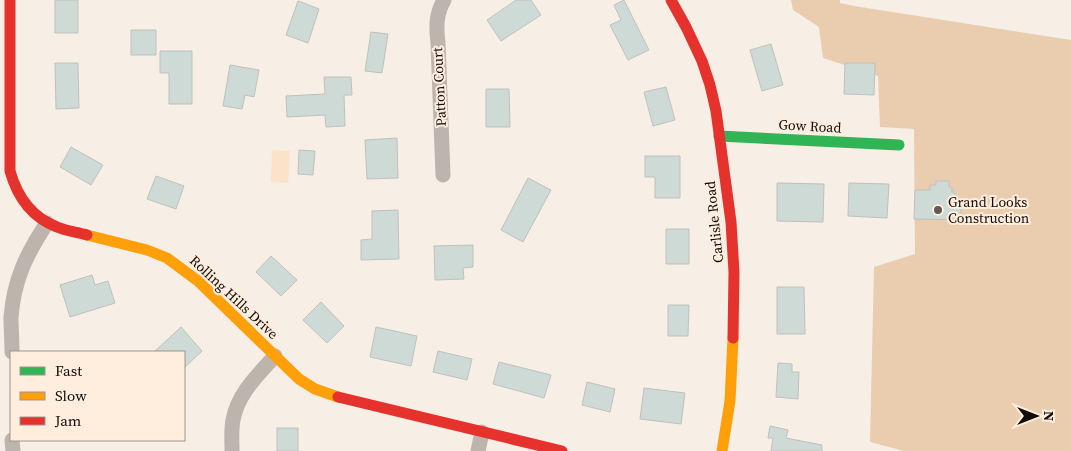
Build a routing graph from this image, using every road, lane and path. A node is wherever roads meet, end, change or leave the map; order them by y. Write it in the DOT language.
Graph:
graph roads {
  1 [pos="10,0"];
  2 [pos="444,0"];
  3 [pos="671,0"];
  4 [pos="719,136"];
  5 [pos="899,145"];
  6 [pos="444,175"];
  7 [pos="47,222"];
  8 [pos="12,351"];
  9 [pos="275,356"];
  10 [pos="482,432"];
  11 [pos="232,451"];
  12 [pos="478,451"];
  13 [pos="562,451"];
  14 [pos="722,451"];
  1 -- 7 [label="street, Rolling Hills Drive"];
  2 -- 6 [label="street, Patton Court"];
  3 -- 4 [label="street, Carlisle Road"];
  4 -- 5 [label="street, Gow Road"];
  4 -- 14 [label="street, Carlisle Road"];
  7 -- 8 [label="street"];
  7 -- 9 [label="street, Rolling Hills Drive"];
  9 -- 10 [label="street, Rolling Hills Drive"];
  9 -- 11 [label="street"];
  10 -- 12 [label="street"];
  10 -- 13 [label="street, Rolling Hills Drive"];
}
